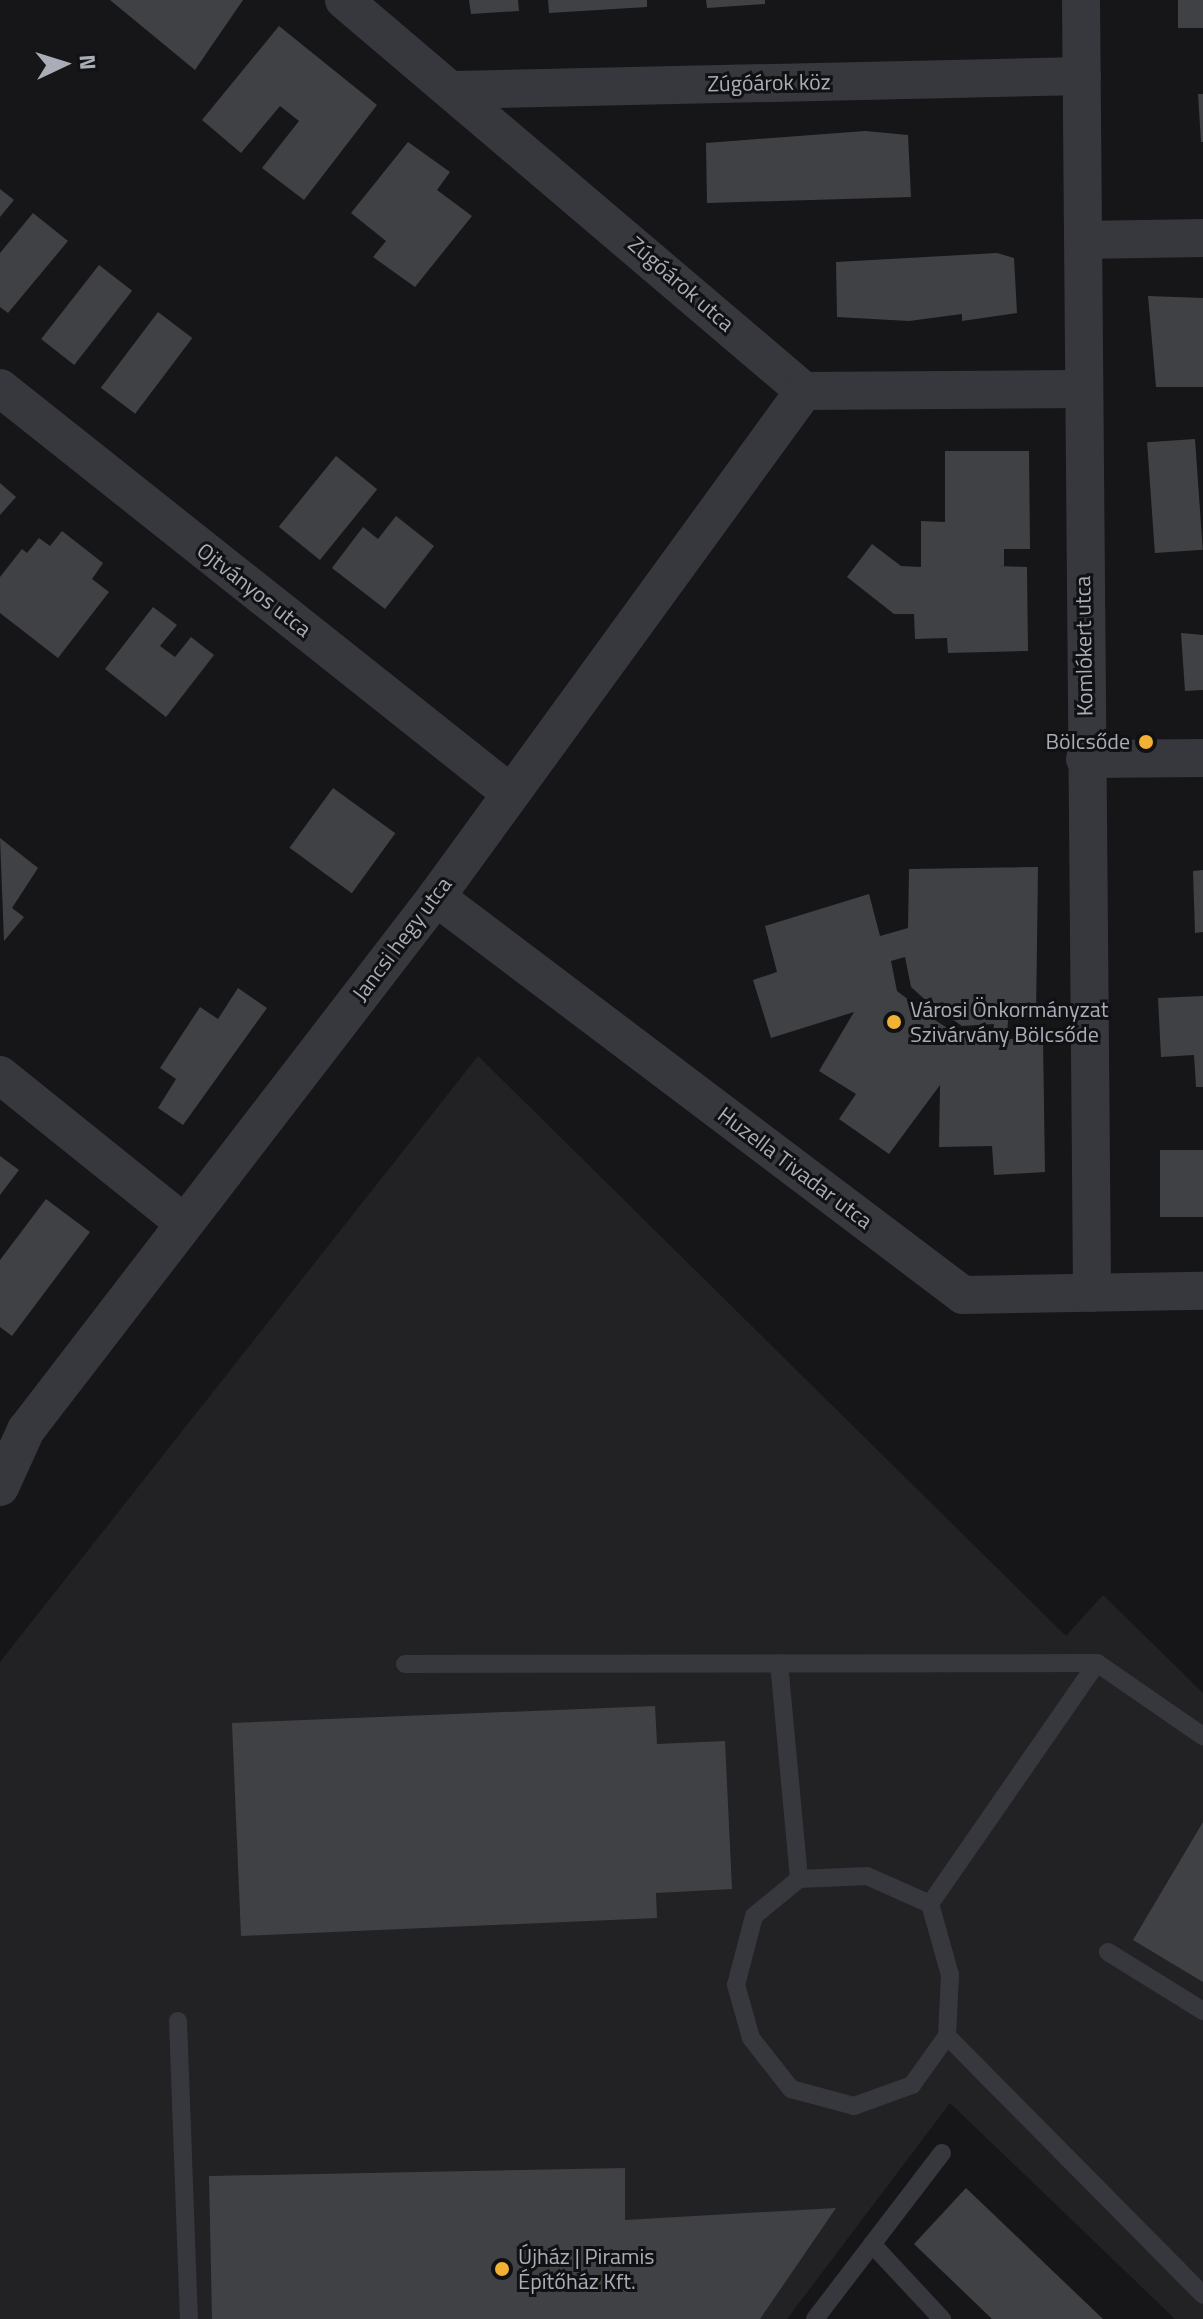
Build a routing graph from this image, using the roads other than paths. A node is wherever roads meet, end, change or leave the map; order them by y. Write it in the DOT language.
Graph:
graph roads {
  1 [pos="344,0"];
  2 [pos="1081,0"];
  3 [pos="1082,76"];
  4 [pos="456,90"];
  5 [pos="1203,238"];
  6 [pos="1083,240"];
  7 [pos="0,388"];
  8 [pos="1081,389"];
  9 [pos="804,391"];
  10 [pos="1203,758"];
  11 [pos="1085,759"];
  12 [pos="509,792"];
  13 [pos="436,897"];
  14 [pos="0,1075"];
  15 [pos="183,1222"];
  16 [pos="1203,1291"];
  17 [pos="1092,1293"];
  18 [pos="13,1429"];
  19 [pos="0,1487"];
  20 [pos="779,1663"];
  21 [pos="1097,1663"];
  22 [pos="405,1664"];
  23 [pos="1203,1736"];
  24 [pos="799,1879"];
  25 [pos="930,1904"];
  26 [pos="1108,1952"];
  27 [pos="1203,2011"];
  28 [pos="178,2021"];
  29 [pos="947,2036"];
  30 [pos="942,2153"];
  31 [pos="872,2244"];
  32 [pos="1203,2295"];
  33 [pos="189,2319"];
  34 [pos="815,2319"];
  35 [pos="942,2319"];
  1 -- 4 [label="street, Zúgóárok utca"];
  2 -- 3 [label="street, Komlókert utca"];
  3 -- 4 [label="street, Zúgóárok köz"];
  3 -- 6 [label="street, Komlókert utca"];
  4 -- 9 [label="street, Zúgóárok utca"];
  5 -- 6 [label="street"];
  6 -- 8 [label="street, Komlókert utca"];
  7 -- 12 [label="street, Ojtványos utca"];
  8 -- 9 [label="street"];
  8 -- 11 [label="street, Komlókert utca"];
  9 -- 12 [label="street, Jancsi hegy utca"];
  10 -- 11 [label="street"];
  11 -- 17 [label="street, Komlókert utca"];
  12 -- 13 [label="street, Jancsi hegy utca"];
  13 -- 15 [label="street, Jancsi hegy utca"];
  13 -- 17 [label="street, Huzella Tivadar utca"];
  14 -- 15 [label="street"];
  15 -- 18 [label="street, Jancsi hegy utca"];
  16 -- 17 [label="street, Huzella Tivadar utca"];
  18 -- 19 [label="street, Jancsi hegy utca"];
  20 -- 21 [label="lane"];
  20 -- 22 [label="lane"];
  20 -- 24 [label="lane"];
  21 -- 23 [label="lane"];
  21 -- 25 [label="lane"];
  24 -- 25 [label="lane"];
  24 -- 29 [label="lane"];
  25 -- 29 [label="lane"];
  26 -- 27 [label="lane"];
  28 -- 33 [label="lane"];
  29 -- 32 [label="lane"];
  30 -- 31 [label="lane"];
  31 -- 34 [label="lane"];
  31 -- 35 [label="lane"];
}
